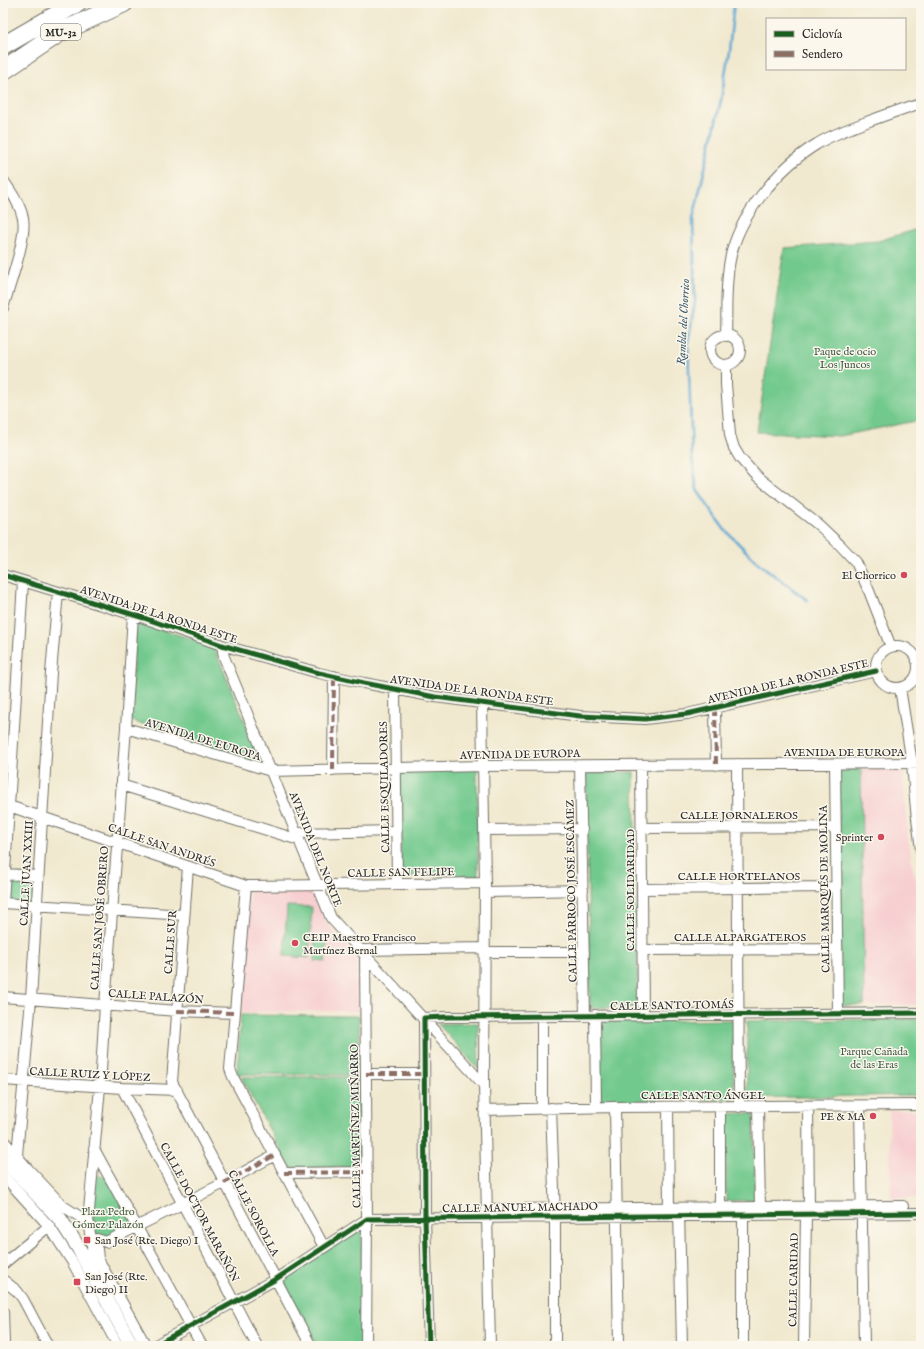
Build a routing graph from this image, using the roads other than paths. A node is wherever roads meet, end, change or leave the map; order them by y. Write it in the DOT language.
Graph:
graph roads {
  1 [pos="77,3"];
  2 [pos="124,3"];
  3 [pos="3,46"];
  4 [pos="3,71"];
  5 [pos="921,102"];
  6 [pos="3,180"];
  7 [pos="3,308"];
  8 [pos="726,336"];
  9 [pos="726,365"];
  10 [pos="3,575"];
  11 [pos="23,582"];
  12 [pos="58,592"];
  13 [pos="133,615"];
  14 [pos="222,645"];
  15 [pos="891,647"];
  16 [pos="919,663"];
  17 [pos="876,672"];
  18 [pos="334,676"];
  19 [pos="900,688"];
  20 [pos="395,690"];
  21 [pos="482,702"];
  22 [pos="715,708"];
  23 [pos="126,728"];
  24 [pos="916,763"];
  25 [pos="737,764"];
  26 [pos="835,764"];
  27 [pos="641,765"];
  28 [pos="716,765"];
  29 [pos="483,766"];
  30 [pos="580,766"];
  31 [pos="396,768"];
  32 [pos="333,770"];
  33 [pos="271,771"];
  34 [pos="122,785"];
  35 [pos="6,805"];
  36 [pos="41,817"];
  37 [pos="836,827"];
  38 [pos="642,828"];
  39 [pos="737,828"];
  40 [pos="582,829"];
  41 [pos="484,830"];
  42 [pos="397,831"];
  43 [pos="298,837"];
  44 [pos="117,842"];
  45 [pos="921,850"];
  46 [pos="188,867"];
  47 [pos="5,874"];
  48 [pos="38,876"];
  49 [pos="398,884"];
  50 [pos="318,885"];
  51 [pos="246,886"];
  52 [pos="485,887"];
  53 [pos="836,887"];
  54 [pos="738,888"];
  55 [pos="642,889"];
  56 [pos="583,890"];
  57 [pos="3,903"];
  58 [pos="36,904"];
  59 [pos="111,910"];
  60 [pos="184,915"];
  61 [pos="738,949"];
  62 [pos="837,949"];
  63 [pos="484,950"];
  64 [pos="642,950"];
  65 [pos="363,952"];
  66 [pos="584,952"];
  67 [pos="3,997"];
  68 [pos="30,999"];
  69 [pos="104,1005"];
  70 [pos="177,1011"];
  71 [pos="921,1012"];
  72 [pos="235,1013"];
  73 [pos="838,1013"];
  74 [pos="738,1014"];
  75 [pos="643,1015"];
  76 [pos="484,1016"];
  77 [pos="542,1016"];
  78 [pos="590,1016"];
  79 [pos="424,1018"];
  80 [pos="366,1074"];
  81 [pos="424,1074"];
  82 [pos="3,1080"];
  83 [pos="23,1082"];
  84 [pos="484,1085"];
  85 [pos="100,1087"];
  86 [pos="122,1088"];
  87 [pos="177,1090"];
  88 [pos="921,1105"];
  89 [pos="808,1106"];
  90 [pos="860,1106"];
  91 [pos="615,1107"];
  92 [pos="668,1107"];
  93 [pos="720,1107"];
  94 [pos="739,1107"];
  95 [pos="758,1107"];
  96 [pos="547,1108"];
  97 [pos="596,1108"];
  98 [pos="484,1110"];
  99 [pos="3,1140"];
  100 [pos="94,1149"];
  101 [pos="275,1156"];
  102 [pos="10,1157"];
  103 [pos="284,1172"];
  104 [pos="367,1172"];
  105 [pos="3,1175"];
  106 [pos="224,1183"];
  107 [pos="182,1204"];
  108 [pos="921,1206"];
  109 [pos="720,1207"];
  110 [pos="760,1207"];
  111 [pos="675,1210"];
  112 [pos="807,1210"];
  113 [pos="862,1210"];
  114 [pos="743,1211"];
  115 [pos="617,1212"];
  116 [pos="555,1213"];
  117 [pos="921,1213"];
  118 [pos="487,1214"];
  119 [pos="425,1218"];
  120 [pos="367,1219"];
  121 [pos="88,1222"];
  122 [pos="49,1226"];
  123 [pos="136,1227"];
  124 [pos="97,1239"];
  125 [pos="324,1247"];
  126 [pos="3,1264"];
  127 [pos="93,1274"];
  128 [pos="276,1279"];
  129 [pos="3,1280"];
  130 [pos="234,1303"];
  131 [pos="3,1311"];
  132 [pos="192,1325"];
  133 [pos="3,1328"];
  134 [pos="4,1346"];
  135 [pos="48,1346"];
  136 [pos="118,1346"];
  137 [pos="132,1346"];
  138 [pos="146,1346"];
  139 [pos="154,1346"];
  140 [pos="202,1346"];
  141 [pos="257,1346"];
  142 [pos="311,1346"];
  143 [pos="366,1346"];
  144 [pos="429,1346"];
  145 [pos="490,1346"];
  146 [pos="555,1346"];
  147 [pos="619,1346"];
  148 [pos="682,1346"];
  149 [pos="743,1346"];
  150 [pos="804,1346"];
  151 [pos="864,1346"];
  1 -- 3 [label="highway, MU-32"];
  2 -- 4 [label="highway, MU-32"];
  5 -- 8 [label="street"];
  6 -- 7 [label="street"];
  8 -- 9 [label="street"];
  8 -- 9 [label="street"];
  9 -- 15 [label="street"];
  10 -- 11 [label="street, AVENIDA DE LA RONDA ESTE"];
  11 -- 12 [label="street, AVENIDA DE LA RONDA ESTE"];
  11 -- 35 [label="street"];
  12 -- 13 [label="street, AVENIDA DE LA RONDA ESTE"];
  12 -- 36 [label="street, CALLE JUAN XXIII"];
  13 -- 14 [label="street, AVENIDA DE LA RONDA ESTE"];
  13 -- 23 [label="street, CALLE SAN JOSÉ OBRERO"];
  14 -- 18 [label="street, AVENIDA DE LA RONDA ESTE"];
  14 -- 33 [label="street, AVENIDA DEL NORTE"];
  15 -- 16 [label="street"];
  15 -- 17 [label="street"];
  16 -- 19 [label="street"];
  17 -- 19 [label="street"];
  17 -- 22 [label="street, AVENIDA DE LA RONDA ESTE"];
  18 -- 20 [label="street, AVENIDA DE LA RONDA ESTE"];
  18 -- 32 [label="street"];
  19 -- 24 [label="street"];
  20 -- 21 [label="street, AVENIDA DE LA RONDA ESTE"];
  20 -- 31 [label="street, CALLE ESQUILADORES"];
  21 -- 22 [label="street, AVENIDA DE LA RONDA ESTE"];
  21 -- 29 [label="street"];
  22 -- 28 [label="street"];
  23 -- 33 [label="street, AVENIDA DE EUROPA"];
  23 -- 34 [label="street, CALLE SAN JOSÉ OBRERO"];
  24 -- 26 [label="street, AVENIDA DE EUROPA"];
  24 -- 45 [label="street"];
  25 -- 26 [label="street, AVENIDA DE EUROPA"];
  25 -- 28 [label="street, AVENIDA DE EUROPA"];
  25 -- 39 [label="street"];
  26 -- 37 [label="street, CALLE MARQUÉS DE MOLINA"];
  27 -- 28 [label="street, AVENIDA DE EUROPA"];
  27 -- 30 [label="street, AVENIDA DE EUROPA"];
  27 -- 38 [label="street, CALLE SOLIDARIDAD"];
  29 -- 30 [label="street, AVENIDA DE EUROPA"];
  29 -- 31 [label="street, AVENIDA DE EUROPA"];
  29 -- 41 [label="street"];
  30 -- 40 [label="street, CALLE PÁRROCO JOSÉ ESCÁMEZ"];
  31 -- 32 [label="street, AVENIDA DE EUROPA"];
  31 -- 42 [label="street, CALLE ESQUILADORES"];
  32 -- 33 [label="street, AVENIDA DE EUROPA"];
  33 -- 43 [label="street, AVENIDA DEL NORTE"];
  34 -- 43 [label="street"];
  34 -- 44 [label="street, CALLE SAN JOSÉ OBRERO"];
  35 -- 36 [label="street, CALLE SAN ANDRÉS"];
  35 -- 47 [label="street"];
  36 -- 44 [label="street, CALLE SAN ANDRÉS"];
  36 -- 48 [label="street, CALLE JUAN XXIII"];
  37 -- 39 [label="street, CALLE JORNALEROS"];
  37 -- 53 [label="street, CALLE MARQUÉS DE MOLINA"];
  38 -- 39 [label="street, CALLE JORNALEROS"];
  38 -- 55 [label="street, CALLE SOLIDARIDAD"];
  39 -- 54 [label="street"];
  40 -- 41 [label="street"];
  40 -- 56 [label="street, CALLE PÁRROCO JOSÉ ESCÁMEZ"];
  41 -- 52 [label="street"];
  42 -- 43 [label="street"];
  42 -- 49 [label="street, CALLE ESQUILADORES"];
  43 -- 50 [label="street, AVENIDA DEL NORTE"];
  44 -- 46 [label="street, CALLE SAN ANDRÉS"];
  44 -- 59 [label="street, CALLE SAN JOSÉ OBRERO"];
  46 -- 51 [label="street, CALLE SAN ANDRÉS"];
  46 -- 60 [label="street, CALLE SUR"];
  47 -- 48 [label="street"];
  47 -- 57 [label="street"];
  48 -- 58 [label="street, CALLE JUAN XXIII"];
  49 -- 50 [label="street, CALLE SAN FELIPE"];
  49 -- 52 [label="street, CALLE SAN FELIPE"];
  50 -- 51 [label="street, CALLE SAN ANDRÉS"];
  50 -- 65 [label="street, AVENIDA DEL NORTE"];
  51 -- 72 [label="street"];
  52 -- 56 [label="street, CALLE SAN FELIPE"];
  52 -- 63 [label="street"];
  53 -- 54 [label="street, CALLE HORTELANOS"];
  53 -- 62 [label="street, CALLE MARQUÉS DE MOLINA"];
  54 -- 55 [label="street, CALLE HORTELANOS"];
  54 -- 61 [label="street"];
  55 -- 64 [label="street, CALLE SOLIDARIDAD"];
  56 -- 66 [label="street, CALLE PÁRROCO JOSÉ ESCÁMEZ"];
  57 -- 58 [label="street"];
  58 -- 59 [label="street"];
  58 -- 68 [label="street, CALLE JUAN XXIII"];
  59 -- 60 [label="street"];
  59 -- 69 [label="street, CALLE SAN JOSÉ OBRERO"];
  60 -- 70 [label="street, CALLE SUR"];
  61 -- 62 [label="street, CALLE ALPARGATEROS"];
  61 -- 64 [label="street, CALLE ALPARGATEROS"];
  61 -- 74 [label="street"];
  62 -- 73 [label="street, CALLE MARQUÉS DE MOLINA"];
  63 -- 65 [label="street"];
  63 -- 66 [label="street"];
  63 -- 76 [label="street"];
  64 -- 75 [label="street, CALLE SOLIDARIDAD"];
  65 -- 79 [label="street, AVENIDA DEL NORTE"];
  65 -- 80 [label="street, CALLE MARTÍNEZ MIÑARRO"];
  66 -- 78 [label="street, CALLE PÁRROCO JOSÉ ESCÁMEZ"];
  67 -- 68 [label="street, CALLE PALAZÓN"];
  68 -- 69 [label="street, CALLE PALAZÓN"];
  68 -- 83 [label="street, CALLE JUAN XXIII"];
  69 -- 70 [label="street, CALLE PALAZÓN"];
  69 -- 85 [label="street, CALLE SAN JOSÉ OBRERO"];
  70 -- 72 [label="street, CALLE PALAZÓN"];
  70 -- 87 [label="street, CALLE SUR"];
  71 -- 73 [label="street, CALLE SANTO TOMÁS"];
  72 -- 101 [label="street"];
  73 -- 74 [label="street, CALLE SANTO TOMÁS"];
  74 -- 75 [label="street, CALLE SANTO TOMÁS"];
  74 -- 94 [label="street"];
  75 -- 78 [label="street, CALLE SANTO TOMÁS"];
  76 -- 77 [label="street, CALLE SANTO TOMÁS"];
  76 -- 79 [label="street, CALLE SANTO TOMÁS"];
  76 -- 84 [label="street"];
  77 -- 78 [label="street, CALLE SANTO TOMÁS"];
  77 -- 96 [label="street"];
  78 -- 97 [label="street, CALLE PÁRROCO JOSÉ ESCÁMEZ"];
  79 -- 81 [label="street"];
  79 -- 84 [label="street, AVENIDA DEL NORTE"];
  80 -- 81 [label="street"];
  80 -- 104 [label="street, CALLE MARTÍNEZ MIÑARRO"];
  81 -- 119 [label="street"];
  82 -- 83 [label="street, CALLE RUIZ Y LÓPEZ"];
  83 -- 85 [label="street, CALLE RUIZ Y LÓPEZ"];
  83 -- 102 [label="street, CALLE JUAN XXIII"];
  84 -- 98 [label="street"];
  85 -- 86 [label="street, CALLE RUIZ Y LÓPEZ"];
  85 -- 100 [label="street, CALLE SAN JOSÉ OBRERO"];
  86 -- 87 [label="street, CALLE RUIZ Y LÓPEZ"];
  86 -- 107 [label="street, CALLE DOCTOR MARAÑÓN"];
  87 -- 106 [label="street, CALLE SOROLLA"];
  88 -- 90 [label="street, CALLE SANTO ÁNGEL"];
  89 -- 90 [label="street, CALLE SANTO ÁNGEL"];
  89 -- 95 [label="street, CALLE SANTO ÁNGEL"];
  89 -- 112 [label="street, CALLE CARIDAD"];
  90 -- 113 [label="street"];
  91 -- 92 [label="street, CALLE SANTO ÁNGEL"];
  91 -- 97 [label="street, CALLE SANTO ÁNGEL"];
  91 -- 115 [label="street"];
  92 -- 93 [label="street, CALLE SANTO ÁNGEL"];
  92 -- 111 [label="street"];
  93 -- 94 [label="street, CALLE SANTO ÁNGEL"];
  93 -- 109 [label="street"];
  94 -- 95 [label="street, CALLE SANTO ÁNGEL"];
  95 -- 110 [label="street"];
  96 -- 97 [label="street, CALLE SANTO ÁNGEL"];
  96 -- 98 [label="street, CALLE SANTO ÁNGEL"];
  96 -- 116 [label="street"];
  98 -- 118 [label="street"];
  99 -- 102 [label="street"];
  100 -- 121 [label="street, CALLE SAN JOSÉ OBRERO"];
  100 -- 123 [label="street"];
  101 -- 103 [label="street"];
  101 -- 106 [label="street"];
  102 -- 121 [label="street"];
  102 -- 127 [label="main road"];
  103 -- 104 [label="street"];
  103 -- 125 [label="street"];
  104 -- 120 [label="street, CALLE MARTÍNEZ MIÑARRO"];
  105 -- 122 [label="street"];
  106 -- 107 [label="street"];
  106 -- 128 [label="street, CALLE SOROLLA"];
  107 -- 123 [label="street"];
  107 -- 130 [label="street, CALLE DOCTOR MARAÑÓN"];
  108 -- 113 [label="street, CALLE MANUEL MACHADO"];
  109 -- 111 [label="street, CALLE MANUEL MACHADO"];
  109 -- 114 [label="street, CALLE MANUEL MACHADO"];
  110 -- 112 [label="street, CALLE MANUEL MACHADO"];
  110 -- 114 [label="street, CALLE MANUEL MACHADO"];
  111 -- 114 [label="street, CALLE MANUEL MACHADO"];
  111 -- 115 [label="street, CALLE MANUEL MACHADO"];
  111 -- 148 [label="street"];
  112 -- 113 [label="street, CALLE MANUEL MACHADO"];
  112 -- 114 [label="street, CALLE MANUEL MACHADO"];
  112 -- 150 [label="street, CALLE CARIDAD"];
  113 -- 117 [label="street, CALLE MANUEL MACHADO"];
  113 -- 151 [label="street"];
  114 -- 149 [label="street"];
  115 -- 116 [label="street, CALLE MANUEL MACHADO"];
  115 -- 147 [label="street"];
  116 -- 118 [label="street, CALLE MANUEL MACHADO"];
  116 -- 146 [label="street"];
  118 -- 119 [label="street, CALLE MANUEL MACHADO"];
  118 -- 145 [label="street"];
  119 -- 120 [label="street, CALLE MANUEL MACHADO"];
  119 -- 144 [label="street"];
  120 -- 125 [label="street"];
  120 -- 143 [label="street, CALLE MARTÍNEZ MIÑARRO"];
  121 -- 124 [label="street"];
  121 -- 127 [label="street, CALLE SAN JOSÉ OBRERO"];
  122 -- 126 [label="street"];
  122 -- 136 [label="street"];
  123 -- 124 [label="street"];
  123 -- 132 [label="street"];
  124 -- 138 [label="street"];
  125 -- 128 [label="street"];
  127 -- 137 [label="main road"];
  128 -- 130 [label="street"];
  128 -- 142 [label="street, CALLE SOROLLA"];
  129 -- 135 [label="street"];
  130 -- 132 [label="street"];
  130 -- 141 [label="street, CALLE DOCTOR MARAÑÓN"];
  131 -- 133 [label="street"];
  132 -- 139 [label="street"];
  132 -- 140 [label="street"];
  133 -- 134 [label="street"];
}
